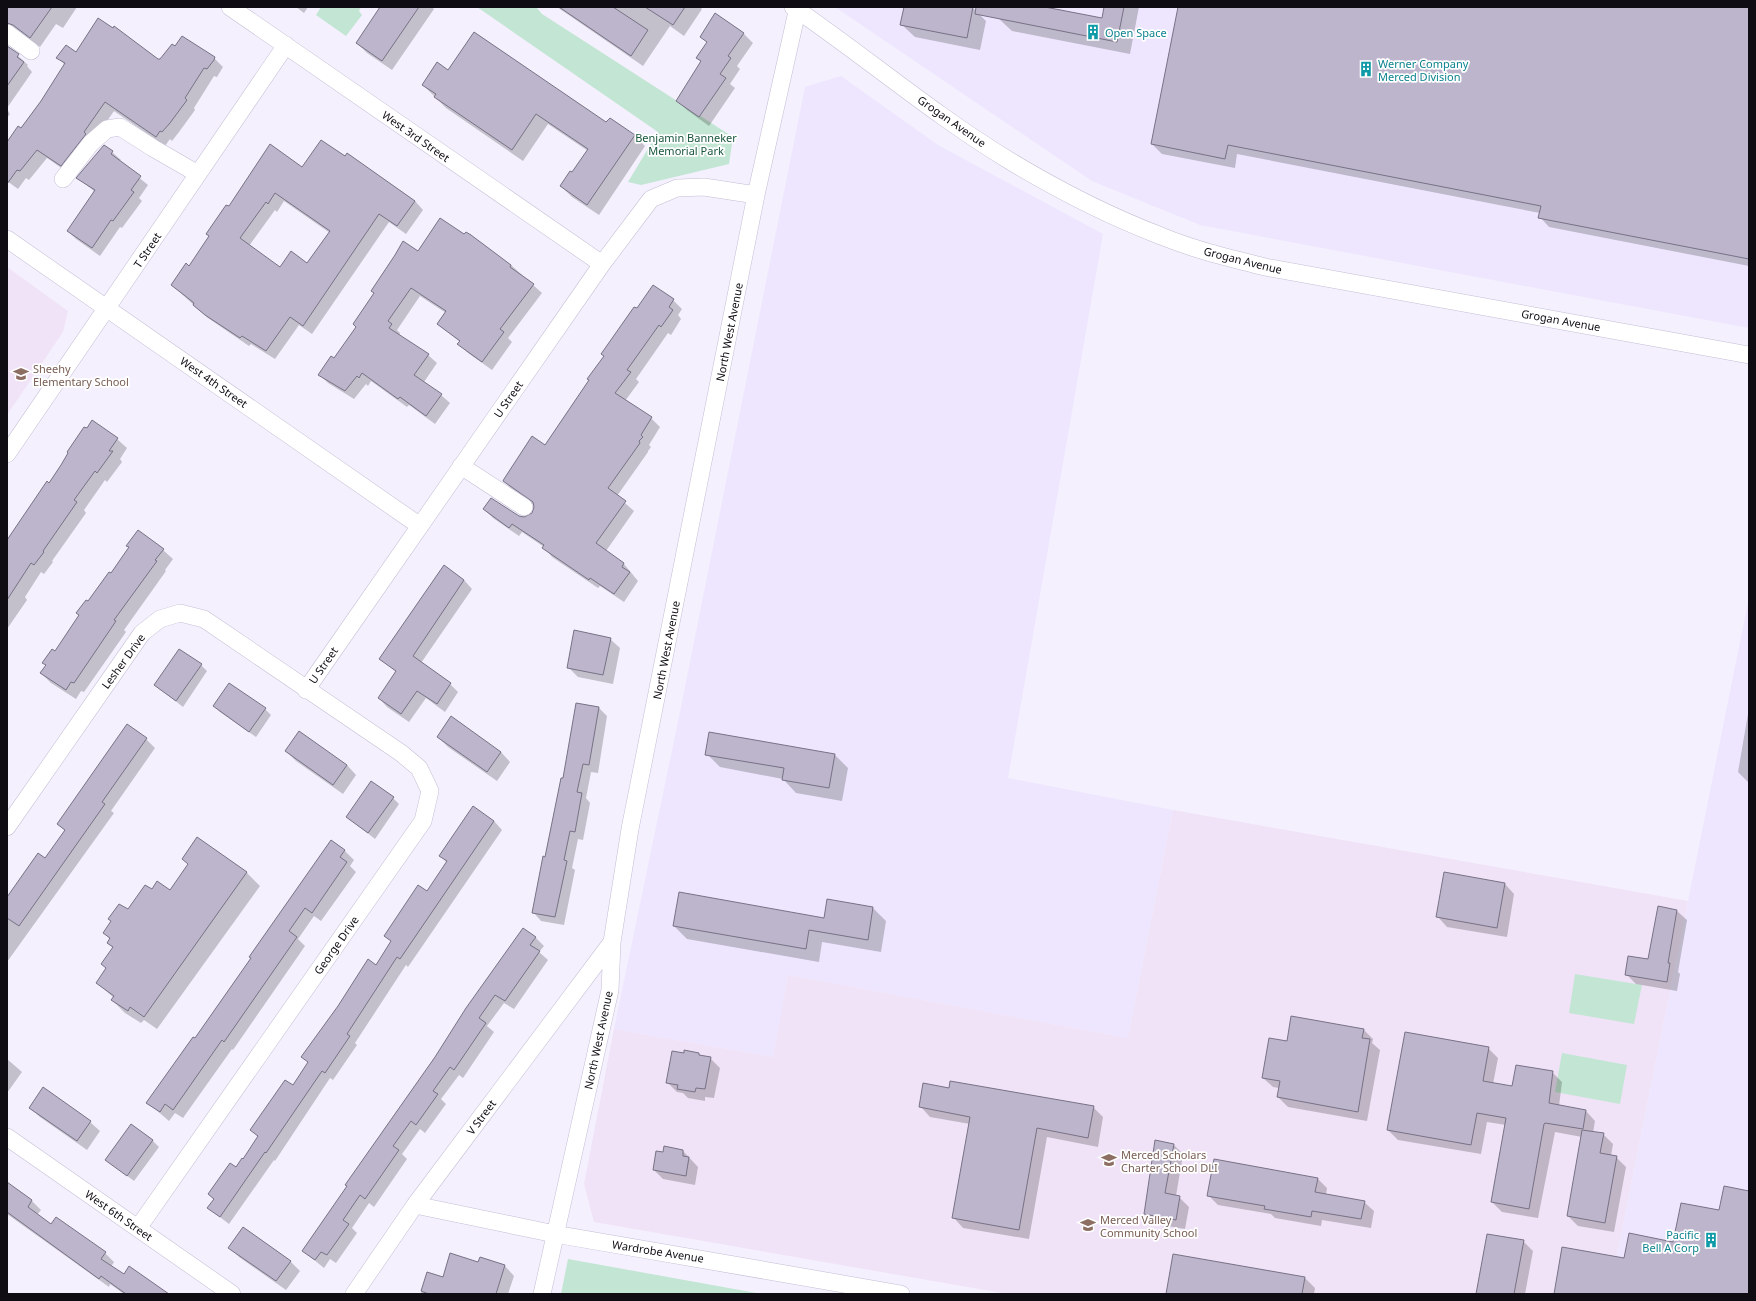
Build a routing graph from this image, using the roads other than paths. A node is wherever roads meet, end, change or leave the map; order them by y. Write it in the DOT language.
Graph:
graph roads {
  1 [pos="230,7"];
  2 [pos="796,8"];
  3 [pos="7,33"];
  4 [pos="286,45"];
  5 [pos="31,51"];
  6 [pos="198,174"];
  7 [pos="64,179"];
  8 [pos="756,195"];
  9 [pos="7,239"];
  10 [pos="602,264"];
  11 [pos="107,308"];
  12 [pos="1749,355"];
  13 [pos="7,454"];
  14 [pos="462,466"];
  15 [pos="524,507"];
  16 [pos="420,526"];
  17 [pos="306,690"];
  18 [pos="8,823"];
  19 [pos="612,942"];
  20 [pos="7,1136"];
  21 [pos="415,1205"];
  22 [pos="138,1228"];
  23 [pos="555,1234"];
  24 [pos="232,1294"];
  25 [pos="354,1294"];
  26 [pos="542,1294"];
  27 [pos="901,1294"];
  1 -- 4 [label="street, West 3rd Street"];
  2 -- 8 [label="street, North West Avenue"];
  2 -- 12 [label="street, Grogan Avenue"];
  3 -- 5 [label="street"];
  4 -- 6 [label="street, T Street"];
  4 -- 10 [label="street, West 3rd Street"];
  6 -- 7 [label="street"];
  6 -- 11 [label="street, T Street"];
  8 -- 10 [label="street, U Street"];
  8 -- 19 [label="street, North West Avenue"];
  9 -- 11 [label="street, West 4th Street"];
  10 -- 14 [label="street, U Street"];
  11 -- 13 [label="street, T Street"];
  11 -- 16 [label="street, West 4th Street"];
  14 -- 15 [label="street"];
  14 -- 16 [label="street, U Street"];
  16 -- 17 [label="street, U Street"];
  17 -- 18 [label="street, Lesher Drive"];
  17 -- 22 [label="street, George Drive"];
  19 -- 21 [label="street, V Street"];
  19 -- 23 [label="street, North West Avenue"];
  20 -- 22 [label="street, West 6th Street"];
  21 -- 23 [label="street, Wardrobe Avenue"];
  21 -- 25 [label="street, V Street"];
  22 -- 24 [label="street, West 6th Street"];
  23 -- 26 [label="street, North West Avenue"];
  23 -- 27 [label="street, Wardrobe Avenue"];
}
